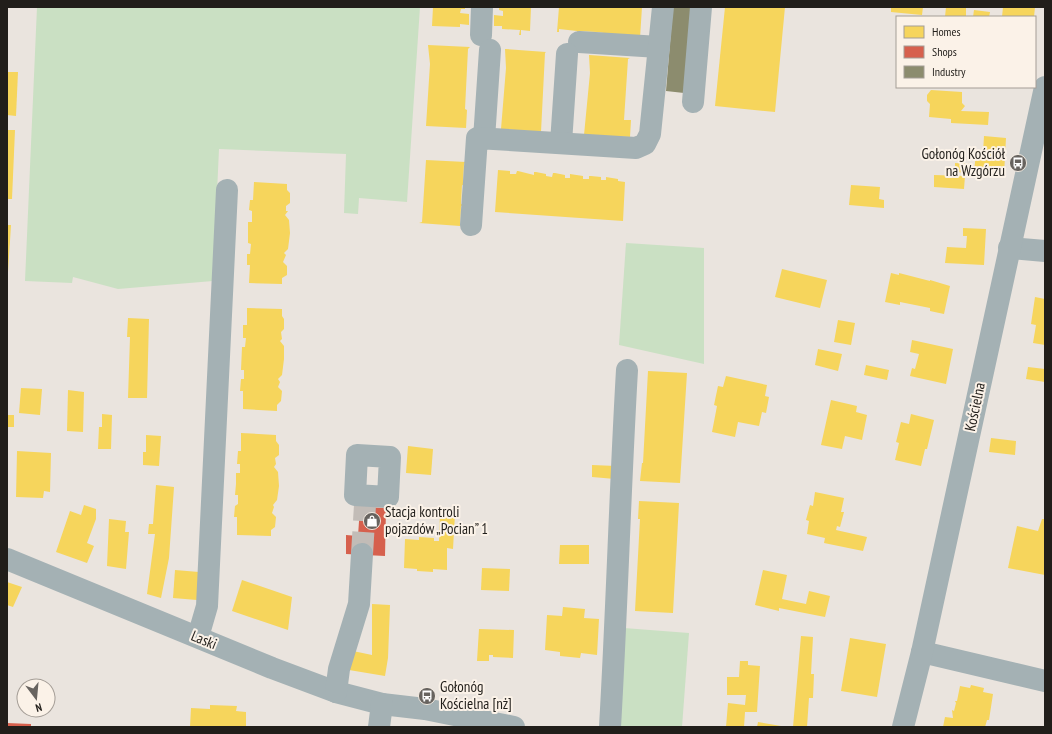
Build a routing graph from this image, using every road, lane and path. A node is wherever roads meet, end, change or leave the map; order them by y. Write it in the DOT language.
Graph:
graph roads {
  1 [pos="482,7"];
  2 [pos="663,7"];
  3 [pos="701,7"];
  4 [pos="659,48"];
  5 [pos="1045,87"];
  6 [pos="693,102"];
  7 [pos="484,139"];
  8 [pos="560,143"];
  9 [pos="227,190"];
  10 [pos="472,225"];
  11 [pos="1009,248"];
  12 [pos="1045,251"];
  13 [pos="627,370"];
  14 [pos="362,554"];
  15 [pos="7,559"];
  16 [pos="198,638"];
  17 [pos="922,652"];
  18 [pos="1045,681"];
  19 [pos="336,692"];
  20 [pos="382,704"];
  21 [pos="379,727"];
  22 [pos="514,727"];
  23 [pos="610,727"];
  24 [pos="903,727"];
  1 -- 7 [label="street"];
  2 -- 4 [label="street"];
  3 -- 6 [label="street"];
  4 -- 8 [label="street"];
  4 -- 8 [label="street"];
  5 -- 11 [label="street, Kościelna"];
  7 -- 8 [label="street"];
  7 -- 10 [label="street"];
  9 -- 16 [label="street"];
  11 -- 12 [label="street"];
  11 -- 17 [label="street, Kościelna"];
  13 -- 23 [label="street"];
  14 -- 19 [label="street"];
  15 -- 16 [label="street, Laski"];
  16 -- 19 [label="street, Laski"];
  17 -- 18 [label="street"];
  17 -- 24 [label="street, Kościelna"];
  19 -- 20 [label="street, Laski"];
  20 -- 21 [label="street"];
  20 -- 22 [label="street"];
}
